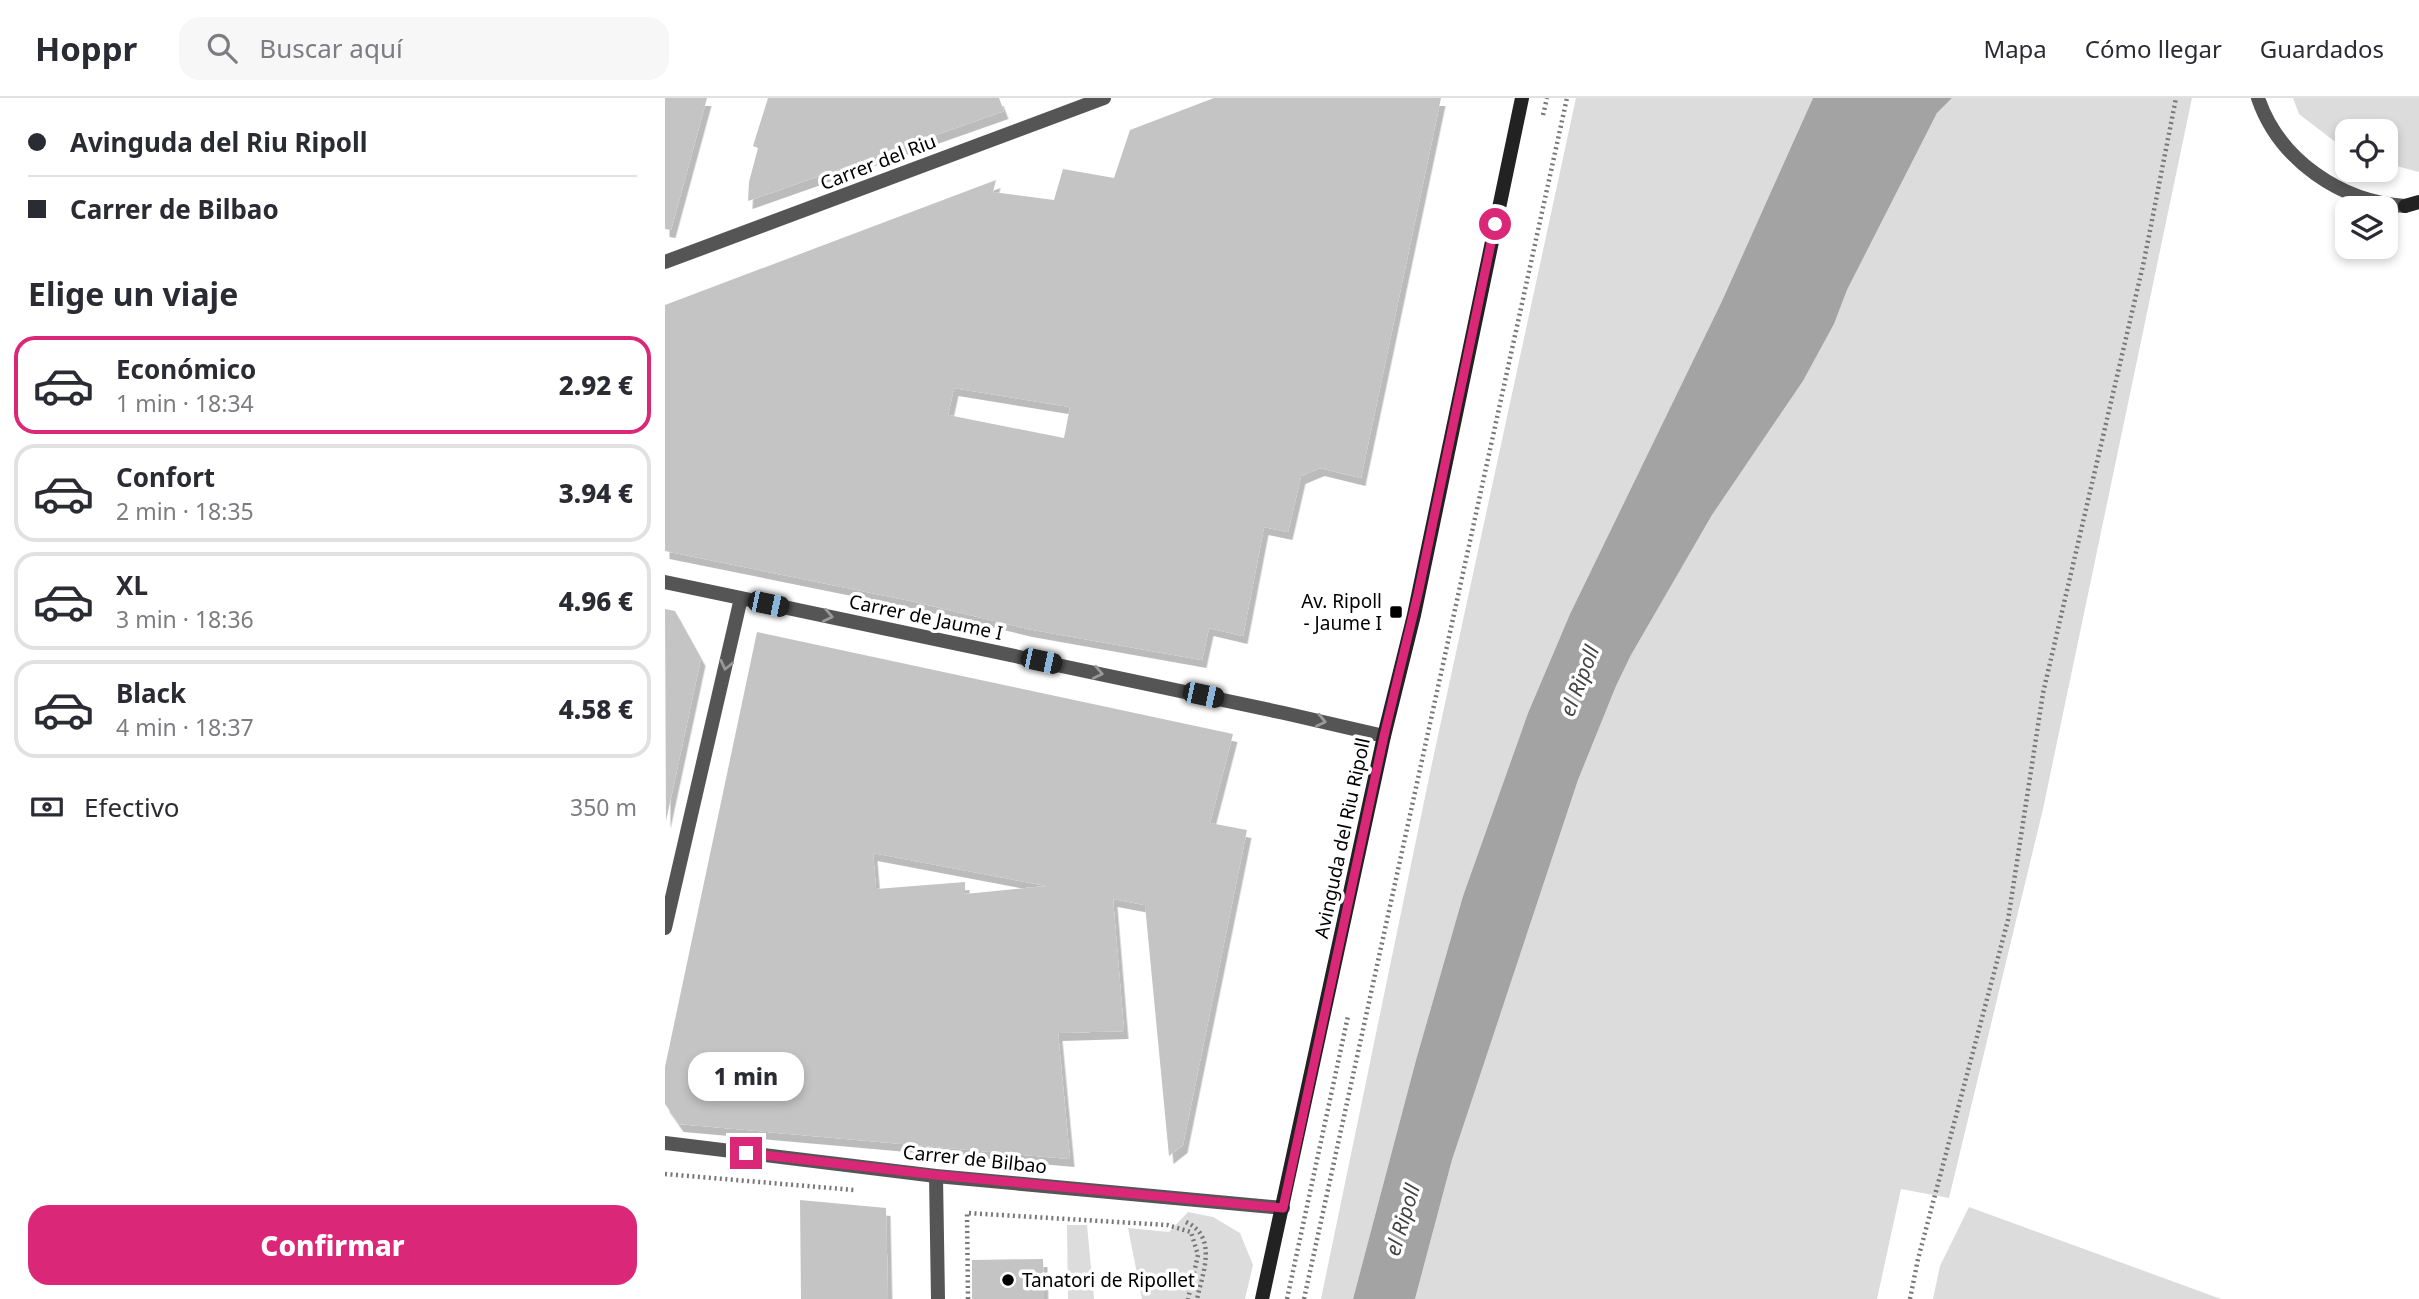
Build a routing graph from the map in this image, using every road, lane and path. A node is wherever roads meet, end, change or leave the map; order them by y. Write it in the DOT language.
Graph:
graph roads {
  1 [pos="1104,98"];
  2 [pos="1522,98"];
  3 [pos="1567,98"];
  4 [pos="2176,98"];
  5 [pos="2258,98"];
  6 [pos="2414,205"];
  7 [pos="665,262"];
  8 [pos="665,582"];
  9 [pos="741,598"];
  10 [pos="1384,736"];
  11 [pos="665,928"];
  12 [pos="665,1143"];
  13 [pos="665,1174"];
  14 [pos="936,1175"];
  15 [pos="855,1191"];
  16 [pos="1283,1208"];
  17 [pos="1179,1219"];
  18 [pos="938,1299"];
  19 [pos="968,1299"];
  20 [pos="1188,1299"];
  21 [pos="1197,1299"];
  22 [pos="1262,1299"];
  23 [pos="1304,1299"];
  24 [pos="1910,1299"];
  1 -- 7 [label="street, Carrer del Riu"];
  2 -- 10 [label="street, Avinguda del Riu Ripoll"];
  3 -- 23 [label="path"];
  4 -- 24 [label="path"];
  5 -- 6 [label="street"];
  8 -- 9 [label="street, Carrer de Jaume I"];
  9 -- 10 [label="street, Carrer de Jaume I, one-way"];
  9 -- 11 [label="street, one-way"];
  10 -- 16 [label="street, Avinguda del Riu Ripoll"];
  12 -- 14 [label="street, Carrer de Bilbao"];
  13 -- 15 [label="path"];
  14 -- 16 [label="street, Carrer de Bilbao"];
  14 -- 18 [label="street"];
  16 -- 22 [label="street, Avinguda del Riu Ripoll"];
  17 -- 21 [label="path"];
  19 -- 20 [label="path"];
}
